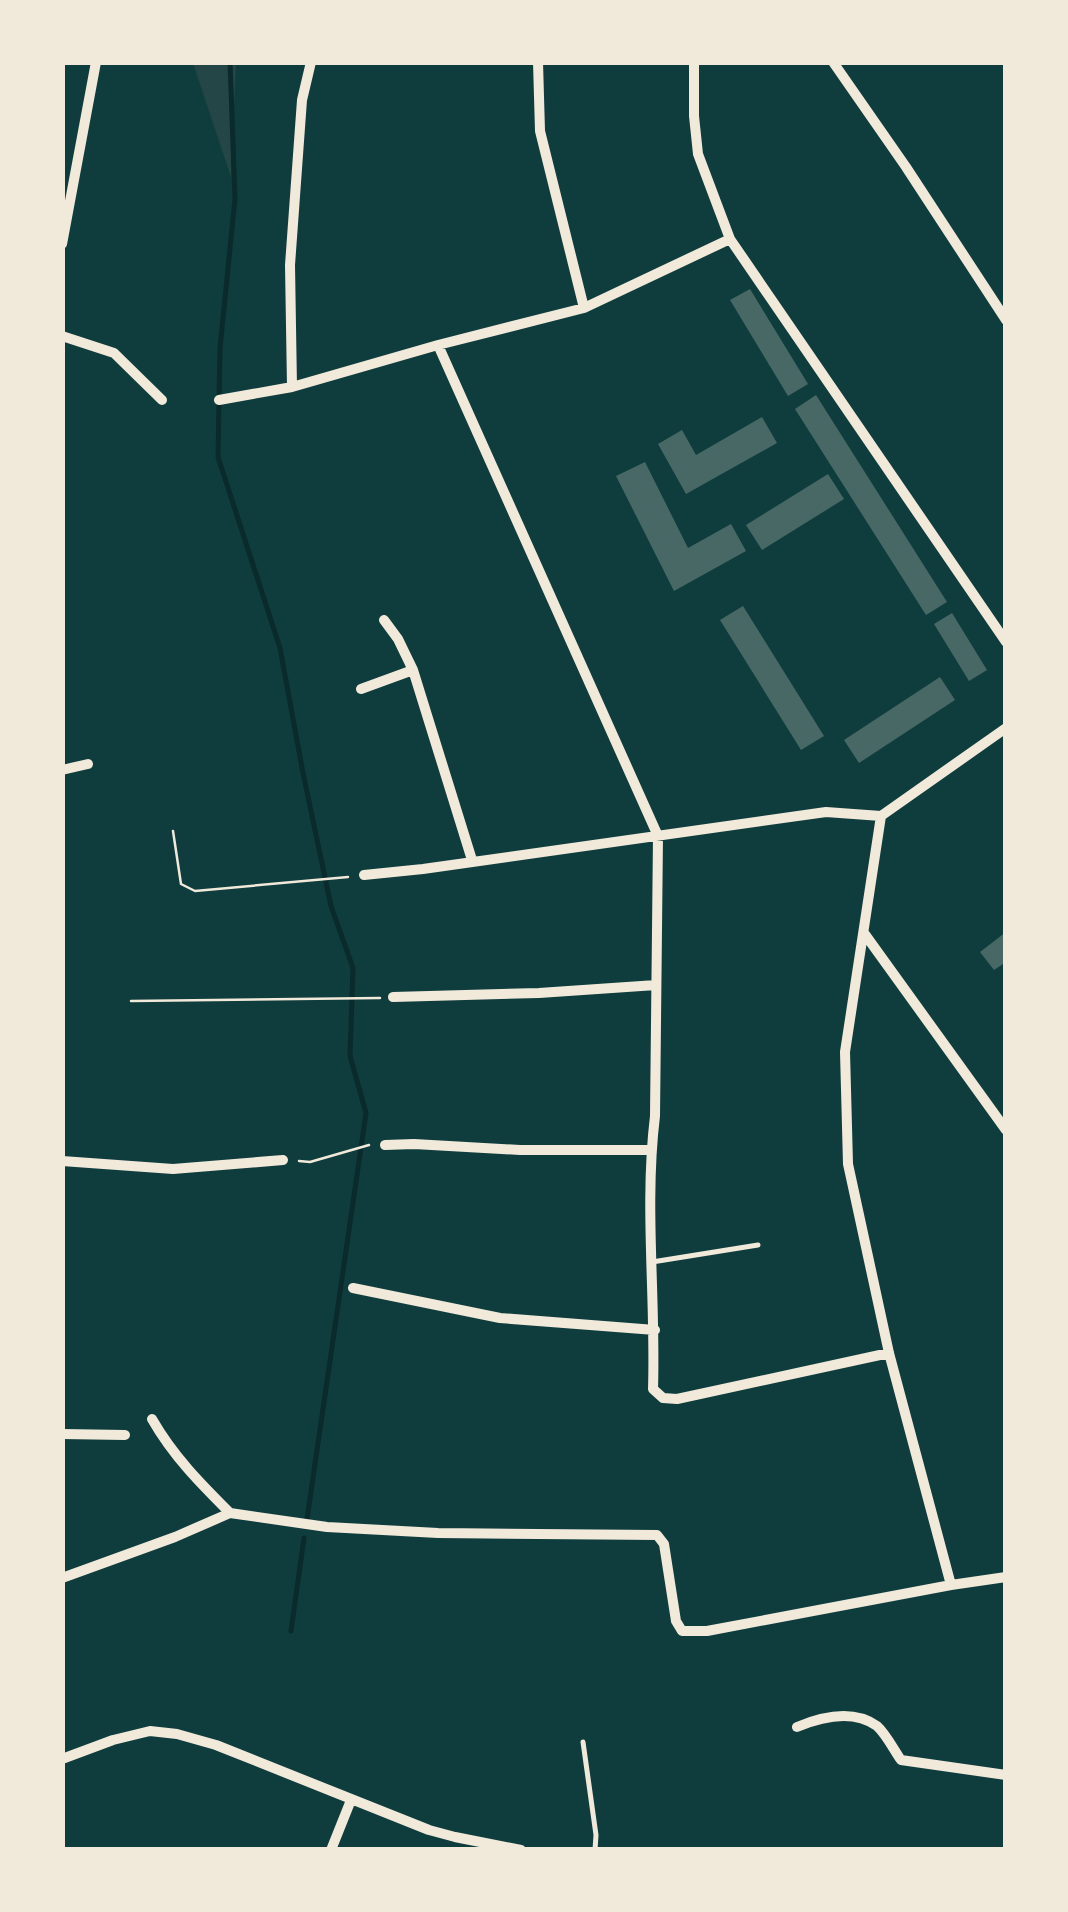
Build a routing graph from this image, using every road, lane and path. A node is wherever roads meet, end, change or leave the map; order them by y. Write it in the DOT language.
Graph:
graph roads {
  1 [pos="96,62"];
  2 [pos="311,62"];
  3 [pos="538,62"];
  4 [pos="694,62"];
  5 [pos="833,62"];
  6 [pos="730,239"];
  7 [pos="62,244"];
  8 [pos="584,308"];
  9 [pos="1006,320"];
  10 [pos="62,336"];
  11 [pos="438,345"];
  12 [pos="292,387"];
  13 [pos="162,400"];
  14 [pos="219,400"];
  15 [pos="384,620"];
  16 [pos="1006,642"];
  17 [pos="412,670"];
  18 [pos="361,688"];
  19 [pos="1006,728"];
  20 [pos="88,764"];
  21 [pos="62,770"];
  22 [pos="880,816"];
  23 [pos="173,831"];
  24 [pos="658,836"];
  25 [pos="472,860"];
  26 [pos="364,874"];
  27 [pos="864,933"];
  28 [pos="656,985"];
  29 [pos="394,998"];
  30 [pos="131,1001"];
  31 [pos="1006,1130"];
  32 [pos="366,1145"];
  33 [pos="385,1145"];
  34 [pos="650,1150"];
  35 [pos="282,1160"];
  36 [pos="62,1161"];
  37 [pos="758,1245"];
  38 [pos="652,1262"];
  39 [pos="353,1288"];
  40 [pos="655,1330"];
  41 [pos="889,1353"];
  42 [pos="152,1420"];
  43 [pos="62,1434"];
  44 [pos="125,1435"];
  45 [pos="230,1514"];
  46 [pos="1006,1577"];
  47 [pos="62,1578"];
  48 [pos="951,1585"];
  49 [pos="797,1727"];
  50 [pos="583,1742"];
  51 [pos="62,1759"];
  52 [pos="1006,1774"];
  53 [pos="352,1800"];
  54 [pos="331,1850"];
  55 [pos="521,1850"];
  56 [pos="594,1850"];
  1 -- 7 [label="street"];
  2 -- 12 [label="street"];
  3 -- 8 [label="street"];
  4 -- 6 [label="street"];
  5 -- 9 [label="street"];
  6 -- 8 [label="street"];
  6 -- 16 [label="street"];
  8 -- 11 [label="street"];
  10 -- 13 [label="street"];
  11 -- 12 [label="street"];
  11 -- 24 [label="street"];
  12 -- 14 [label="street"];
  15 -- 17 [label="street"];
  17 -- 18 [label="street"];
  17 -- 25 [label="street"];
  19 -- 22 [label="street"];
  20 -- 21 [label="street"];
  22 -- 24 [label="street"];
  22 -- 27 [label="street"];
  23 -- 26 [label="path"];
  24 -- 25 [label="street"];
  24 -- 28 [label="street"];
  25 -- 26 [label="street"];
  27 -- 31 [label="street"];
  27 -- 41 [label="street"];
  28 -- 29 [label="street"];
  28 -- 34 [label="street"];
  29 -- 30 [label="path"];
  32 -- 35 [label="path"];
  33 -- 34 [label="street"];
  34 -- 38 [label="street"];
  35 -- 36 [label="street"];
  37 -- 38 [label="lane"];
  38 -- 40 [label="street"];
  39 -- 40 [label="street"];
  40 -- 41 [label="street"];
  41 -- 48 [label="street"];
  42 -- 45 [label="street"];
  43 -- 44 [label="street"];
  45 -- 47 [label="street"];
  45 -- 48 [label="street"];
  46 -- 48 [label="street"];
  49 -- 52 [label="street"];
  50 -- 56 [label="lane"];
  51 -- 53 [label="street"];
  53 -- 54 [label="street"];
  53 -- 55 [label="street"];
}
